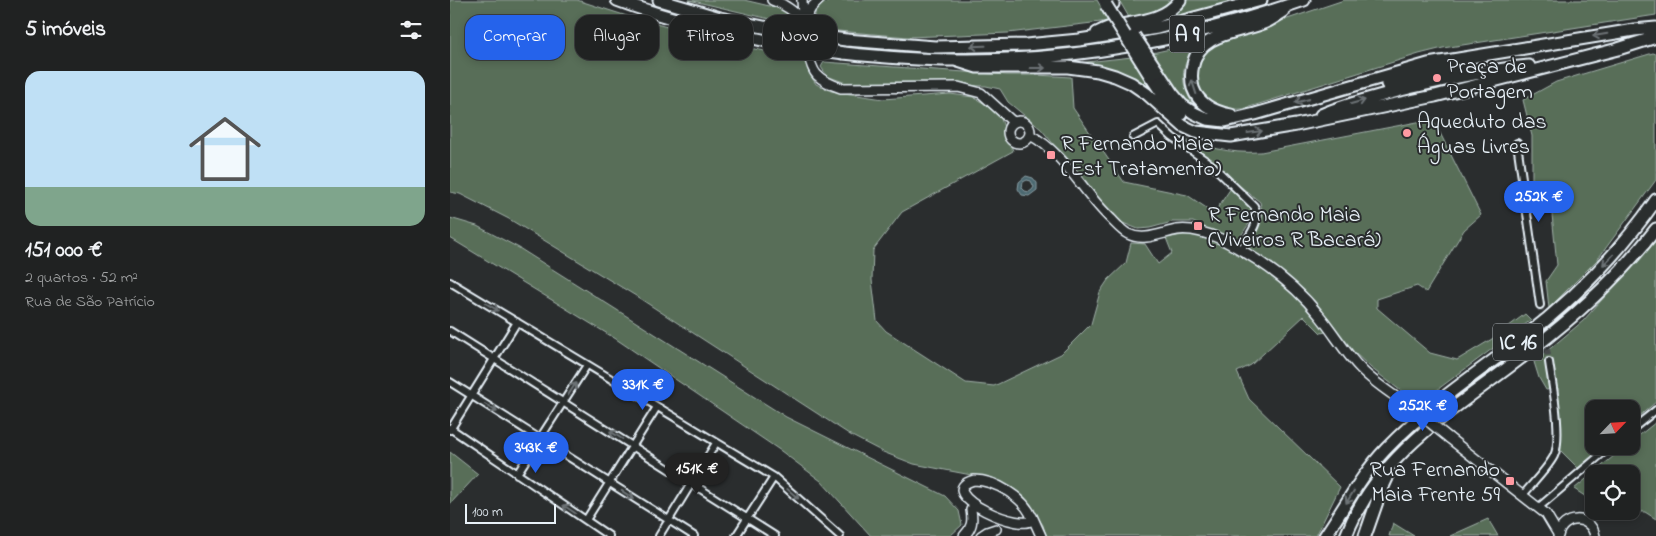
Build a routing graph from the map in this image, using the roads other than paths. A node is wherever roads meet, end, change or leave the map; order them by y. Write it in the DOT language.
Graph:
graph roads {
  1 [pos="617,0"];
  2 [pos="659,0"];
  3 [pos="772,0"];
  4 [pos="802,0"];
  5 [pos="818,0"];
  6 [pos="1180,0"];
  7 [pos="1260,0"];
  8 [pos="1300,1"];
  9 [pos="1109,2"];
  10 [pos="798,15"];
  11 [pos="803,15"];
  12 [pos="807,15"];
  13 [pos="1656,22"];
  14 [pos="1656,28"];
  15 [pos="1634,30"];
  16 [pos="1656,37"];
  17 [pos="1079,40"];
  18 [pos="1656,45"];
  19 [pos="1618,49"];
  20 [pos="809,60"];
  21 [pos="955,60"];
  22 [pos="1154,75"];
  23 [pos="1256,114"];
  24 [pos="1013,122"];
  25 [pos="1213,134"];
  26 [pos="1030,135"];
  27 [pos="1133,137"];
  28 [pos="1517,144"];
  29 [pos="1656,200"];
  30 [pos="1656,229"];
  31 [pos="1241,250"];
  32 [pos="450,282"];
  33 [pos="1540,305"];
  34 [pos="517,322"];
  35 [pos="450,331"];
  36 [pos="495,358"];
  37 [pos="1549,362"];
  38 [pos="586,365"];
  39 [pos="450,382"];
  40 [pos="472,395"];
  41 [pos="563,402"];
  42 [pos="657,407"];
  43 [pos="1656,410"];
  44 [pos="1640,423"];
  45 [pos="450,428"];
  46 [pos="540,438"];
  47 [pos="716,443"];
  48 [pos="633,446"];
  49 [pos="1600,455"];
  50 [pos="1397,459"];
  51 [pos="517,474"];
  52 [pos="774,478"];
  53 [pos="610,483"];
  54 [pos="692,483"];
  55 [pos="1522,496"];
  56 [pos="1538,508"];
  57 [pos="971,510"];
  58 [pos="1031,514"];
  59 [pos="1546,514"];
  60 [pos="1338,518"];
  61 [pos="747,519"];
  62 [pos="586,520"];
  63 [pos="668,520"];
  64 [pos="1569,521"];
  65 [pos="996,529"];
  66 [pos="1006,532"];
  67 [pos="1027,532"];
  68 [pos="1558,535"];
  69 [pos="609,536"];
  70 [pos="659,536"];
  71 [pos="694,536"];
  72 [pos="736,536"];
  73 [pos="775,536"];
  74 [pos="840,536"];
  75 [pos="964,536"];
  76 [pos="981,536"];
  77 [pos="1042,536"];
  78 [pos="1325,536"];
  79 [pos="1332,536"];
  80 [pos="1346,536"];
  81 [pos="1365,536"];
  82 [pos="1595,536"];
  1 -- 21 [label="highway, A 9, bridge"];
  17 -- 2 [label="highway, A 9, one-way, bridge"];
  3 -- 10 [label="street"];
  4 -- 11 [label="street"];
  5 -- 12 [label="street"];
  6 -- 17 [label="highway"];
  7 -- 17 [label="highway, A 9"];
  8 -- 21 [label="highway, A 9"];
  23 -- 8 [label="highway, one-way"];
  9 -- 22 [label="highway, bridge"];
  13 -- 15 [label="highway"];
  14 -- 15 [label="highway"];
  15 -- 23 [label="highway, one-way"];
  16 -- 19 [label="highway"];
  18 -- 19 [label="highway"];
  25 -- 19 [label="highway, one-way"];
  20 -- 24 [label="street"];
  21 -- 25 [label="highway, one-way"];
  22 -- 23 [label="highway"];
  22 -- 25 [label="highway"];
  24 -- 26 [label="street"];
  24 -- 26 [label="street"];
  26 -- 31 [label="street"];
  27 -- 31 [label="street"];
  28 -- 33 [label="street"];
  29 -- 60 [label="highway, IC 16, one-way"];
  30 -- 50 [label="highway, IC 16"];
  31 -- 55 [label="street, bridge"];
  32 -- 34 [label="street, one-way"];
  34 -- 36 [label="street"];
  34 -- 38 [label="street"];
  35 -- 36 [label="street"];
  36 -- 40 [label="street"];
  36 -- 41 [label="street"];
  37 -- 55 [label="street"];
  41 -- 38 [label="street, one-way"];
  38 -- 42 [label="street"];
  39 -- 40 [label="street"];
  40 -- 45 [label="street"];
  40 -- 46 [label="street, one-way"];
  41 -- 46 [label="street"];
  48 -- 41 [label="street, one-way"];
  42 -- 47 [label="street"];
  42 -- 48 [label="street"];
  43 -- 44 [label="street"];
  45 -- 51 [label="street"];
  46 -- 51 [label="street"];
  46 -- 53 [label="street"];
  47 -- 52 [label="street"];
  47 -- 54 [label="street"];
  48 -- 53 [label="street"];
  48 -- 54 [label="street"];
  49 -- 56 [label="street"];
  50 -- 80 [label="highway, IC 16"];
  50 -- 81 [label="highway"];
  62 -- 51 [label="street, one-way"];
  52 -- 61 [label="street"];
  52 -- 74 [label="street, one-way"];
  53 -- 62 [label="street"];
  53 -- 63 [label="street, one-way"];
  54 -- 61 [label="street"];
  54 -- 63 [label="street"];
  55 -- 56 [label="street"];
  56 -- 59 [label="street"];
  57 -- 58 [label="street"];
  57 -- 65 [label="street"];
  57 -- 75 [label="street"];
  58 -- 67 [label="street"];
  58 -- 77 [label="street"];
  59 -- 64 [label="street"];
  59 -- 68 [label="street"];
  60 -- 78 [label="highway"];
  60 -- 79 [label="highway, IC 16"];
  61 -- 72 [label="street"];
  61 -- 73 [label="street"];
  62 -- 69 [label="street"];
  63 -- 70 [label="street"];
  63 -- 71 [label="street"];
  64 -- 68 [label="street"];
  64 -- 82 [label="street"];
  65 -- 66 [label="street"];
  65 -- 76 [label="street"];
}
